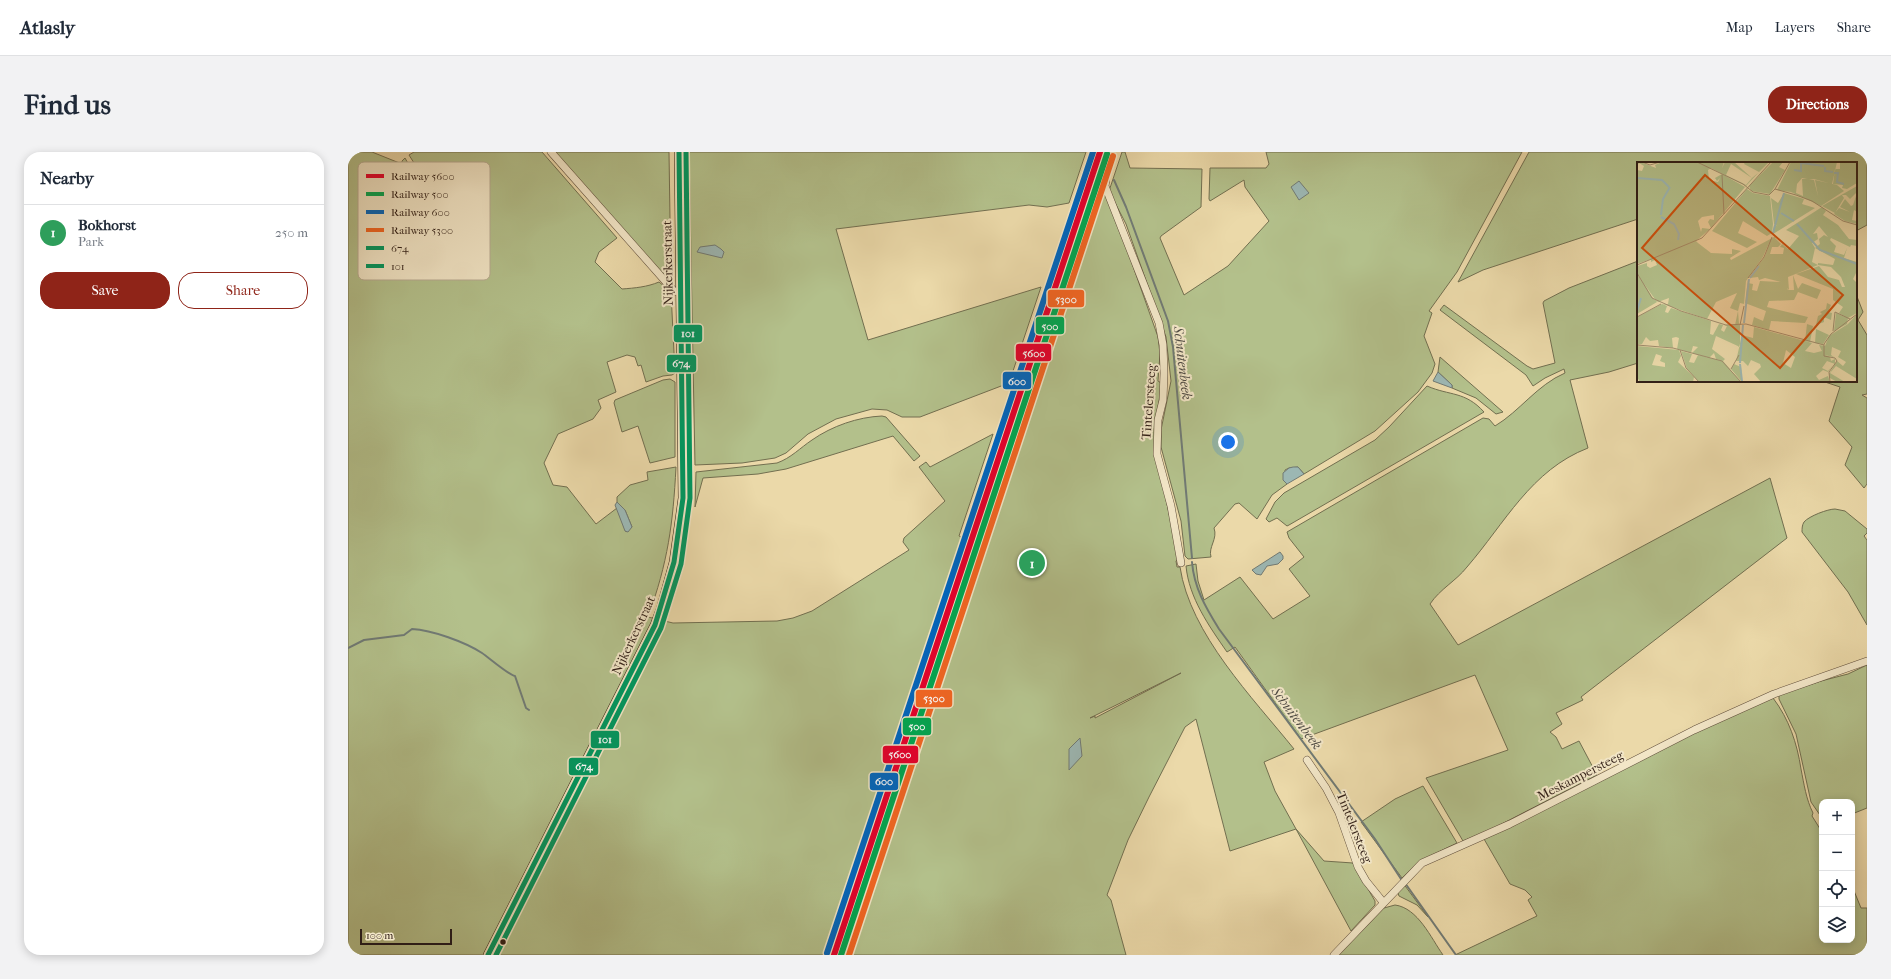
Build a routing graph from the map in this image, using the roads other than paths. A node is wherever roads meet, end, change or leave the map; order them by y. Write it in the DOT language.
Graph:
graph roads {
  1 [pos="551,152"];
  2 [pos="679,152"];
  3 [pos="1106,180"];
  4 [pos="680,292"];
  5 [pos="1181,563"];
  6 [pos="1867,661"];
  7 [pos="1306,760"];
  8 [pos="1383,902"];
  9 [pos="488,955"];
  10 [pos="1334,955"];
  1 -- 4 [label="street"];
  2 -- 4 [label="main road, Nijkerkerstraat"];
  3 -- 5 [label="street, Tintelersteeg"];
  4 -- 9 [label="main road, Nijkerkerstraat"];
  6 -- 8 [label="street, Meskampersteeg"];
  7 -- 8 [label="street, Tintelersteeg"];
  8 -- 10 [label="street, Meskampersteeg"];
}
